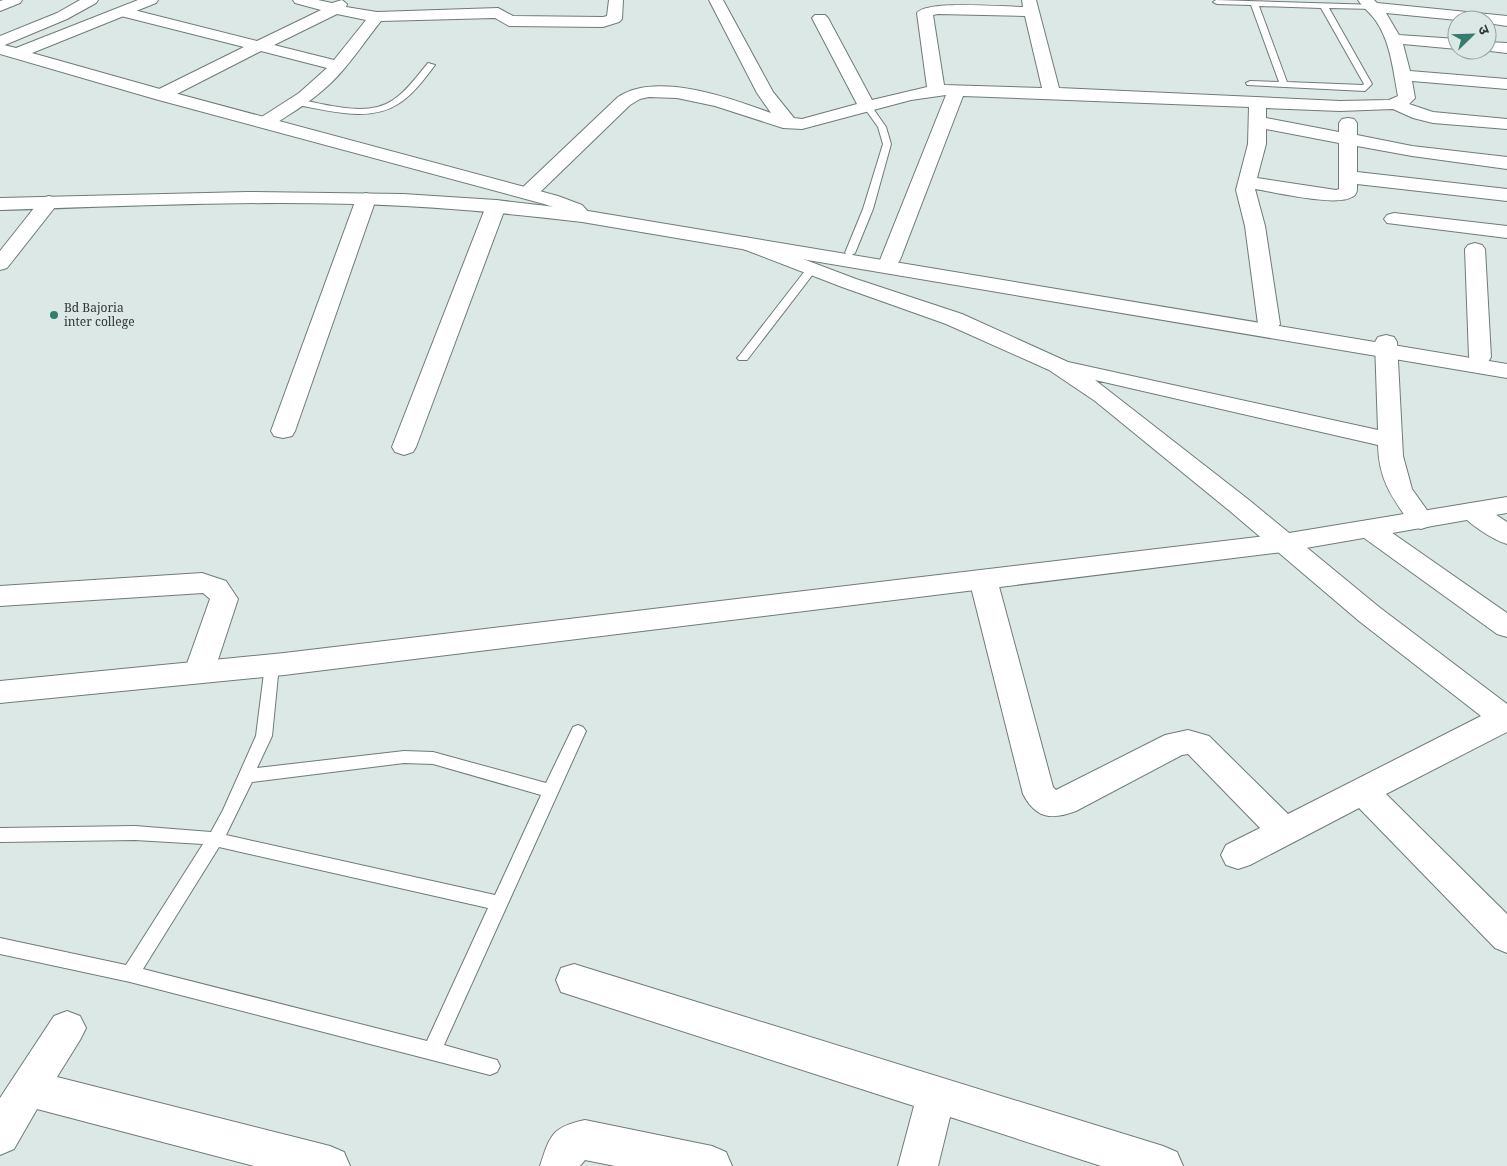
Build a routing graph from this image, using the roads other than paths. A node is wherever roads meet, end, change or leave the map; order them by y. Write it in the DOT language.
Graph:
graph roads {
  1 [pos="15,0"];
  2 [pos="92,0"];
  3 [pos="151,0"];
  4 [pos="300,0"];
  5 [pos="616,0"];
  6 [pos="716,0"];
  7 [pos="1217,2"];
  8 [pos="1254,3"];
  9 [pos="339,4"];
  10 [pos="1370,4"];
  11 [pos="1030,6"];
  12 [pos="1324,6"];
  13 [pos="0,7"];
  14 [pos="122,12"];
  15 [pos="377,17"];
  16 [pos="820,18"];
  17 [pos="1507,21"];
  18 [pos="1395,39"];
  19 [pos="0,42"];
  20 [pos="1447,43"];
  21 [pos="259,45"];
  22 [pos="8,52"];
  23 [pos="431,65"];
  24 [pos="338,66"];
  25 [pos="1402,75"];
  26 [pos="1250,83"];
  27 [pos="1507,84"];
  28 [pos="1284,85"];
  29 [pos="936,90"];
  30 [pos="956,91"];
  31 [pos="1052,93"];
  32 [pos="161,96"];
  33 [pos="297,102"];
  34 [pos="1258,102"];
  35 [pos="1396,104"];
  36 [pos="867,106"];
  37 [pos="1347,106"];
  38 [pos="266,122"];
  39 [pos="1258,122"];
  40 [pos="789,124"];
  41 [pos="1507,124"];
  42 [pos="1350,139"];
  43 [pos="1507,163"];
  44 [pos="1349,176"];
  45 [pos="1246,182"];
  46 [pos="528,193"];
  47 [pos="1507,195"];
  48 [pos="0,196"];
  49 [pos="366,199"];
  50 [pos="49,202"];
  51 [pos="0,204"];
  52 [pos="496,206"];
  53 [pos="579,212"];
  54 [pos="1394,219"];
  55 [pos="1507,232"];
  56 [pos="745,242"];
  57 [pos="1475,249"];
  58 [pos="850,253"];
  59 [pos="890,260"];
  60 [pos="0,264"];
  61 [pos="812,268"];
  62 [pos="1135,306"];
  63 [pos="1269,324"];
  64 [pos="1386,346"];
  65 [pos="1480,357"];
  66 [pos="743,358"];
  67 [pos="1507,361"];
  68 [pos="1057,365"];
  69 [pos="1507,371"];
  70 [pos="283,431"];
  71 [pos="1390,440"];
  72 [pos="404,447"];
  73 [pos="1507,505"];
  74 [pos="1472,511"];
  75 [pos="1421,520"];
  76 [pos="1369,529"];
  77 [pos="1507,535"];
  78 [pos="1283,543"];
  79 [pos="983,579"];
  80 [pos="0,596"];
  81 [pos="1507,627"];
  82 [pos="272,665"];
  83 [pos="199,672"];
  84 [pos="0,692"];
  85 [pos="1506,719"];
  86 [pos="578,731"];
  87 [pos="246,776"];
  88 [pos="550,791"];
  89 [pos="1362,791"];
  90 [pos="1284,831"];
  91 [pos="0,835"];
  92 [pos="215,839"];
  93 [pos="1238,854"];
  94 [pos="498,904"];
  95 [pos="1507,937"];
  96 [pos="0,946"];
  97 [pos="130,974"];
  98 [pos="574,980"];
  99 [pos="67,1028"];
  100 [pos="432,1051"];
  101 [pos="490,1066"];
  102 [pos="28,1088"];
  103 [pos="936,1095"];
  104 [pos="0,1135"];
  105 [pos="1105,1158"];
  106 [pos="330,1166"];
  107 [pos="560,1166"];
  108 [pos="712,1166"];
  109 [pos="918,1166"];
  110 [pos="1162,1166"];
  1 -- 13 [label="street"];
  2 -- 19 [label="street"];
  3 -- 14 [label="street"];
  4 -- 9 [label="street"];
  5 -- 15 [label="street"];
  6 -- 40 [label="street"];
  7 -- 8 [label="lane"];
  8 -- 12 [label="lane"];
  8 -- 28 [label="lane"];
  9 -- 15 [label="street"];
  9 -- 21 [label="street"];
  10 -- 12 [label="lane"];
  10 -- 17 [label="street"];
  10 -- 18 [label="street"];
  11 -- 29 [label="street"];
  11 -- 31 [label="street"];
  12 -- 28 [label="lane"];
  14 -- 21 [label="street"];
  14 -- 22 [label="street"];
  15 -- 24 [label="street"];
  16 -- 36 [label="street"];
  18 -- 20 [label="street"];
  18 -- 25 [label="street"];
  21 -- 24 [label="street"];
  21 -- 32 [label="street"];
  22 -- 32 [label="street"];
  23 -- 33 [label="lane"];
  24 -- 33 [label="street"];
  25 -- 27 [label="street"];
  25 -- 35 [label="street"];
  26 -- 28 [label="lane"];
  29 -- 30 [label="street"];
  29 -- 36 [label="street"];
  30 -- 31 [label="street"];
  30 -- 59 [label="street"];
  31 -- 34 [label="street"];
  32 -- 38 [label="street"];
  33 -- 38 [label="street"];
  34 -- 37 [label="street"];
  34 -- 39 [label="street"];
  35 -- 37 [label="street"];
  35 -- 41 [label="street"];
  36 -- 40 [label="street"];
  36 -- 58 [label="lane"];
  37 -- 42 [label="street"];
  38 -- 46 [label="street"];
  39 -- 42 [label="street"];
  39 -- 45 [label="street"];
  40 -- 46 [label="street"];
  42 -- 43 [label="street"];
  42 -- 44 [label="street"];
  44 -- 45 [label="street"];
  44 -- 47 [label="street"];
  45 -- 63 [label="street"];
  46 -- 53 [label="street"];
  48 -- 53 [label="street"];
  49 -- 50 [label="street"];
  49 -- 52 [label="street"];
  49 -- 70 [label="street"];
  50 -- 51 [label="street"];
  50 -- 60 [label="street"];
  52 -- 53 [label="street"];
  52 -- 72 [label="street"];
  53 -- 56 [label="street"];
  53 -- 58 [label="street"];
  54 -- 55 [label="street"];
  56 -- 61 [label="street"];
  56 -- 62 [label="street"];
  57 -- 65 [label="street"];
  58 -- 59 [label="street"];
  59 -- 62 [label="street"];
  61 -- 66 [label="lane"];
  61 -- 68 [label="street"];
  62 -- 63 [label="street"];
  62 -- 64 [label="street"];
  63 -- 64 [label="street"];
  64 -- 65 [label="street"];
  64 -- 69 [label="street"];
  64 -- 71 [label="street"];
  65 -- 67 [label="street"];
  68 -- 71 [label="street"];
  68 -- 78 [label="street"];
  71 -- 75 [label="street"];
  73 -- 74 [label="street"];
  74 -- 75 [label="street"];
  74 -- 77 [label="street"];
  75 -- 76 [label="street"];
  76 -- 78 [label="street"];
  76 -- 81 [label="street"];
  78 -- 79 [label="street"];
  78 -- 85 [label="street"];
  79 -- 82 [label="street"];
  79 -- 90 [label="street"];
  80 -- 83 [label="street"];
  82 -- 83 [label="street"];
  82 -- 87 [label="lane"];
  83 -- 84 [label="street"];
  85 -- 89 [label="street"];
  86 -- 88 [label="lane"];
  87 -- 88 [label="lane"];
  87 -- 92 [label="lane"];
  88 -- 94 [label="lane"];
  89 -- 90 [label="street"];
  89 -- 95 [label="street"];
  90 -- 93 [label="street"];
  91 -- 92 [label="lane"];
  92 -- 94 [label="lane"];
  92 -- 97 [label="lane"];
  94 -- 100 [label="lane"];
  96 -- 97 [label="lane"];
  97 -- 100 [label="lane"];
  98 -- 103 [label="street"];
  99 -- 102 [label="street"];
  100 -- 101 [label="lane"];
  102 -- 104 [label="street"];
  102 -- 106 [label="street"];
  103 -- 105 [label="street"];
  103 -- 109 [label="street"];
  105 -- 110 [label="street"];
  107 -- 108 [label="street"];
}
